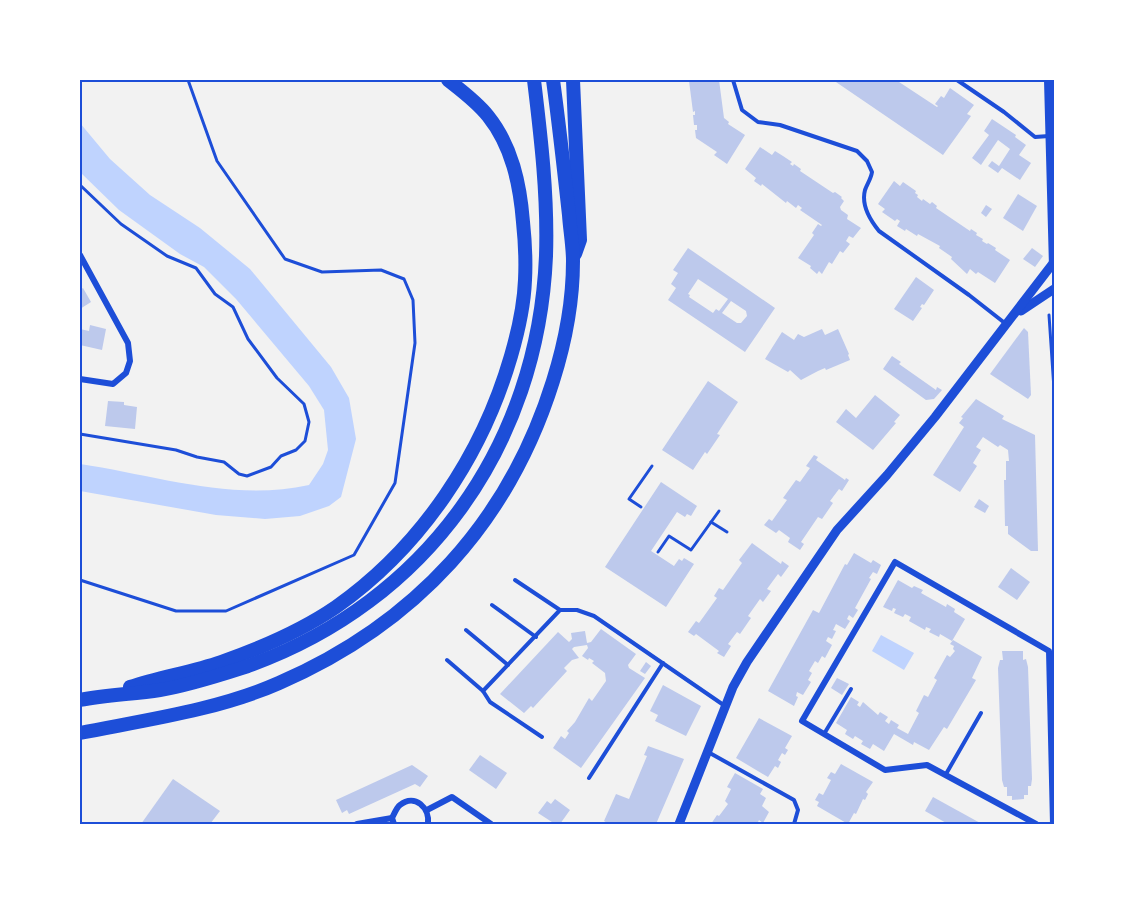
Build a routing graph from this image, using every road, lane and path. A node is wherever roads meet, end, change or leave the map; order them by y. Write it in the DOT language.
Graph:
graph roads {
  1 [pos="188,80"];
  2 [pos="448,80"];
  3 [pos="534,80"];
  4 [pos="553,80"];
  5 [pos="573,80"];
  6 [pos="734,80"];
  7 [pos="957,80"];
  8 [pos="1049,80"];
  9 [pos="1052,136"];
  10 [pos="80,185"];
  11 [pos="80,255"];
  12 [pos="573,262"];
  13 [pos="1054,264"];
  14 [pos="1054,289"];
  15 [pos="1016,314"];
  16 [pos="1049,315"];
  17 [pos="1007,325"];
  18 [pos="80,379"];
  19 [pos="1054,389"];
  20 [pos="80,434"];
  21 [pos="652,466"];
  22 [pos="642,507"];
  23 [pos="719,511"];
  24 [pos="711,522"];
  25 [pos="727,532"];
  26 [pos="658,552"];
  27 [pos="80,580"];
  28 [pos="515,580"];
  29 [pos="492,605"];
  30 [pos="560,610"];
  31 [pos="466,630"];
  32 [pos="536,637"];
  33 [pos="447,660"];
  34 [pos="663,663"];
  35 [pos="508,665"];
  36 [pos="851,689"];
  37 [pos="483,691"];
  38 [pos="104,696"];
  39 [pos="80,700"];
  40 [pos="726,707"];
  41 [pos="981,713"];
  42 [pos="80,733"];
  43 [pos="824,735"];
  44 [pos="542,737"];
  45 [pos="708,752"];
  46 [pos="946,774"];
  47 [pos="589,778"];
  48 [pos="427,810"];
  49 [pos="393,821"];
  50 [pos="357,825"];
  51 [pos="428,825"];
  52 [pos="491,825"];
  53 [pos="679,825"];
  54 [pos="794,825"];
  55 [pos="1036,825"];
  56 [pos="1053,825"];
  1 -- 27 [label="path"];
  2 -- 38 [label="highway"];
  3 -- 38 [label="highway"];
  4 -- 12 [label="highway"];
  5 -- 12 [label="highway"];
  6 -- 17 [label="lane"];
  7 -- 9 [label="lane"];
  8 -- 9 [label="main road"];
  9 -- 13 [label="main road"];
  10 -- 20 [label="path"];
  11 -- 18 [label="street"];
  12 -- 42 [label="highway"];
  13 -- 15 [label="street"];
  14 -- 15 [label="street"];
  15 -- 17 [label="street"];
  16 -- 19 [label="path"];
  17 -- 40 [label="street"];
  21 -- 22 [label="path"];
  23 -- 24 [label="path"];
  24 -- 25 [label="path"];
  24 -- 26 [label="path"];
  28 -- 30 [label="lane"];
  29 -- 32 [label="lane"];
  30 -- 32 [label="lane"];
  30 -- 34 [label="lane"];
  31 -- 35 [label="lane"];
  32 -- 35 [label="lane"];
  33 -- 37 [label="lane"];
  34 -- 40 [label="lane"];
  34 -- 47 [label="lane"];
  35 -- 37 [label="lane"];
  36 -- 43 [label="lane"];
  37 -- 44 [label="lane"];
  38 -- 39 [label="highway"];
  40 -- 45 [label="street"];
  41 -- 46 [label="lane"];
  43 -- 46 [label="street"];
  43 -- 56 [label="street"];
  45 -- 53 [label="street"];
  45 -- 54 [label="lane"];
  46 -- 55 [label="street"];
  48 -- 49 [label="street"];
  48 -- 51 [label="street"];
  48 -- 52 [label="street"];
  49 -- 50 [label="street"];
}
